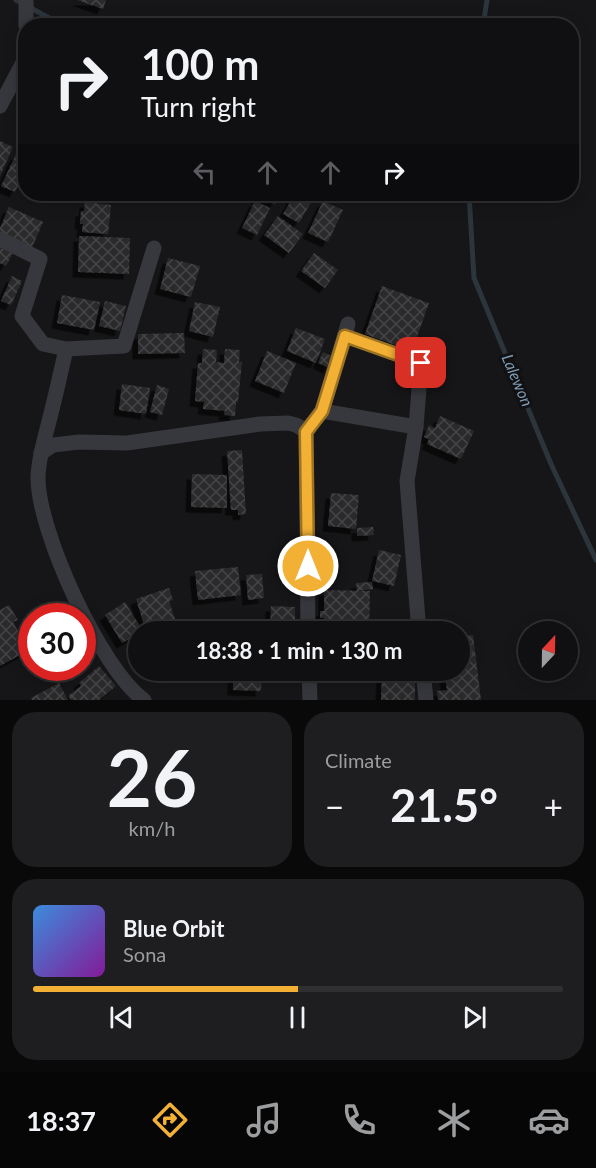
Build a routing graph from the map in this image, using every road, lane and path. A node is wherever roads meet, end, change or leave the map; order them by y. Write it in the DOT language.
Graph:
graph roads {
  1 [pos="26,0"];
  2 [pos="26,18"];
  3 [pos="18,72"];
  4 [pos="0,106"];
  5 [pos="0,239"];
  6 [pos="154,248"];
  7 [pos="66,350"];
  8 [pos="322,411"];
  9 [pos="416,427"];
  10 [pos="306,432"];
  11 [pos="41,453"];
  12 [pos="308,621"];
  13 [pos="418,621"];
  14 [pos="309,681"];
  15 [pos="424,681"];
  16 [pos="144,700"];
  17 [pos="310,700"];
  18 [pos="426,700"];
  1 -- 2 [label="street"];
  3 -- 4 [label="street"];
  5 -- 7 [label="street"];
  6 -- 7 [label="street"];
  7 -- 11 [label="street"];
  8 -- 9 [label="street"];
  8 -- 9 [label="street"];
  8 -- 10 [label="street"];
  9 -- 13 [label="street"];
  10 -- 11 [label="street"];
  10 -- 12 [label="street"];
  11 -- 16 [label="street"];
  14 -- 17 [label="street"];
  15 -- 18 [label="street"];
}
